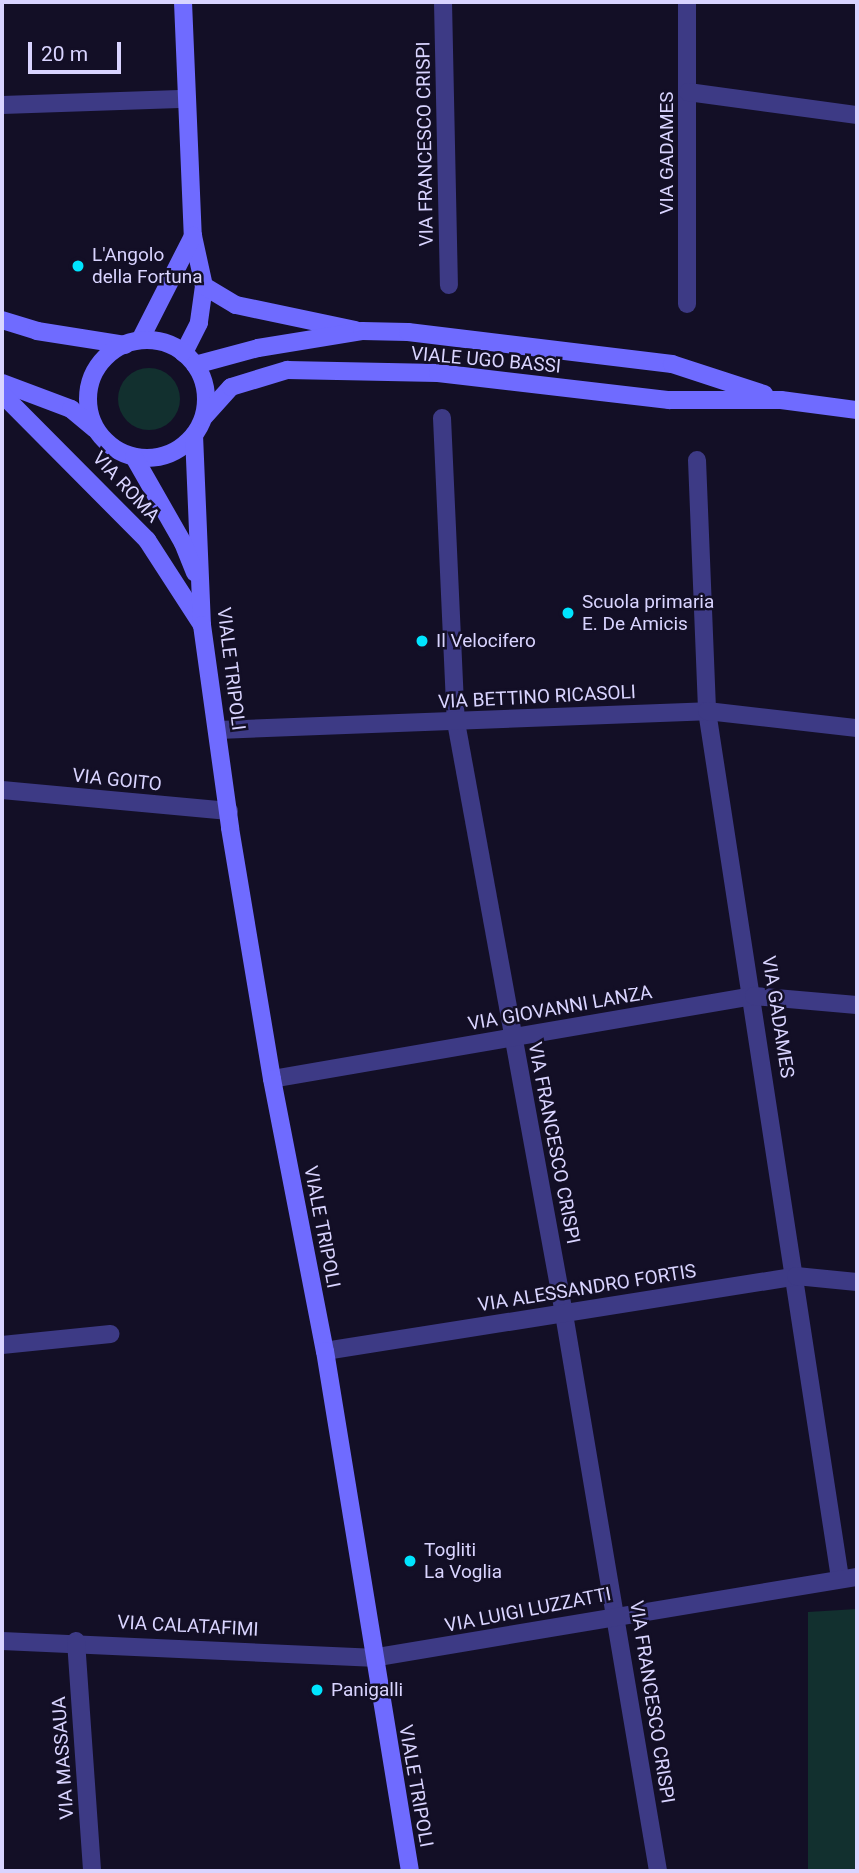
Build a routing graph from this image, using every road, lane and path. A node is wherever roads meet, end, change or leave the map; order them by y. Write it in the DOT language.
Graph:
graph roads {
  1 [pos="183,2"];
  2 [pos="443,2"];
  3 [pos="687,2"];
  4 [pos="688,92"];
  5 [pos="187,100"];
  6 [pos="2,105"];
  7 [pos="857,115"];
  8 [pos="193,236"];
  9 [pos="449,285"];
  10 [pos="204,286"];
  11 [pos="687,304"];
  12 [pos="2,320"];
  13 [pos="362,331"];
  14 [pos="132,343"];
  15 [pos="190,359"];
  16 [pos="2,383"];
  17 [pos="2,394"];
  18 [pos="781,400"];
  19 [pos="857,410"];
  20 [pos="204,417"];
  21 [pos="442,418"];
  22 [pos="97,430"];
  23 [pos="194,435"];
  24 [pos="134,457"];
  25 [pos="696,460"];
  26 [pos="201,589"];
  27 [pos="202,625"];
  28 [pos="707,711"];
  29 [pos="456,722"];
  30 [pos="857,728"];
  31 [pos="218,730"];
  32 [pos="2,790"];
  33 [pos="229,811"];
  34 [pos="754,996"];
  35 [pos="857,1004"];
  36 [pos="513,1039"];
  37 [pos="272,1079"];
  38 [pos="796,1276"];
  39 [pos="857,1282"];
  40 [pos="564,1314"];
  41 [pos="110,1334"];
  42 [pos="2,1345"];
  43 [pos="325,1351"];
  44 [pos="849,1578"];
  45 [pos="616,1614"];
  46 [pos="76,1641"];
  47 [pos="2,1642"];
  48 [pos="372,1658"];
  49 [pos="92,1871"];
  50 [pos="410,1871"];
  51 [pos="658,1871"];
  1 -- 5 [label="street"];
  2 -- 9 [label="street, VIA FRANCESCO CRISPI"];
  3 -- 4 [label="street, VIA GADAMES"];
  4 -- 7 [label="street"];
  4 -- 11 [label="street, VIA GADAMES"];
  5 -- 6 [label="street"];
  5 -- 8 [label="street"];
  8 -- 10 [label="street"];
  8 -- 14 [label="street"];
  10 -- 13 [label="street, VIALE UGO BASSI"];
  10 -- 15 [label="street"];
  12 -- 14 [label="street"];
  13 -- 15 [label="street, VIALE UGO BASSI"];
  13 -- 18 [label="street, VIALE UGO BASSI"];
  14 -- 15 [label="street"];
  14 -- 22 [label="street"];
  15 -- 20 [label="street"];
  16 -- 22 [label="street, VIA ROMA"];
  17 -- 27 [label="street, VIA ROMA"];
  18 -- 19 [label="street, VIALE UGO BASSI"];
  18 -- 20 [label="street, VIALE UGO BASSI"];
  20 -- 23 [label="street"];
  21 -- 29 [label="street, VIA FRANCESCO CRISPI"];
  22 -- 24 [label="street"];
  23 -- 24 [label="street"];
  23 -- 26 [label="street, VIALE TRIPOLI"];
  24 -- 26 [label="street, VIALE TRIPOLI"];
  25 -- 28 [label="street, VIA GADAMES"];
  26 -- 27 [label="street, VIALE TRIPOLI"];
  27 -- 31 [label="street, VIALE TRIPOLI"];
  28 -- 29 [label="street, VIA BETTINO RICASOLI"];
  28 -- 30 [label="street, VIA BETTINO RICASOLI"];
  28 -- 34 [label="street, VIA GADAMES"];
  29 -- 31 [label="street, VIA BETTINO RICASOLI"];
  29 -- 36 [label="street, VIA FRANCESCO CRISPI"];
  31 -- 33 [label="street, VIALE TRIPOLI"];
  32 -- 33 [label="street, VIA GOITO"];
  33 -- 37 [label="street, VIALE TRIPOLI"];
  34 -- 35 [label="street, VIA GIOVANNI LANZA"];
  34 -- 36 [label="street, VIA GIOVANNI LANZA"];
  34 -- 38 [label="street, VIA GADAMES"];
  36 -- 37 [label="street, VIA GIOVANNI LANZA"];
  36 -- 40 [label="street, VIA FRANCESCO CRISPI"];
  37 -- 43 [label="street, VIALE TRIPOLI"];
  38 -- 39 [label="street, VIA ALESSANDRO FORTIS"];
  38 -- 40 [label="street, VIA ALESSANDRO FORTIS"];
  38 -- 44 [label="street, VIA GADAMES"];
  40 -- 43 [label="street, VIA ALESSANDRO FORTIS"];
  40 -- 45 [label="street, VIA FRANCESCO CRISPI"];
  41 -- 42 [label="street"];
  43 -- 48 [label="street, VIALE TRIPOLI"];
  44 -- 45 [label="street, VIA LUIGI LUZZATTI"];
  45 -- 48 [label="street, VIA LUIGI LUZZATTI"];
  45 -- 51 [label="street, VIA FRANCESCO CRISPI"];
  46 -- 47 [label="street, VIA CALATAFIMI"];
  46 -- 48 [label="street, VIA CALATAFIMI"];
  46 -- 49 [label="street, VIA MASSAUA"];
  48 -- 50 [label="street, VIALE TRIPOLI"];
}
